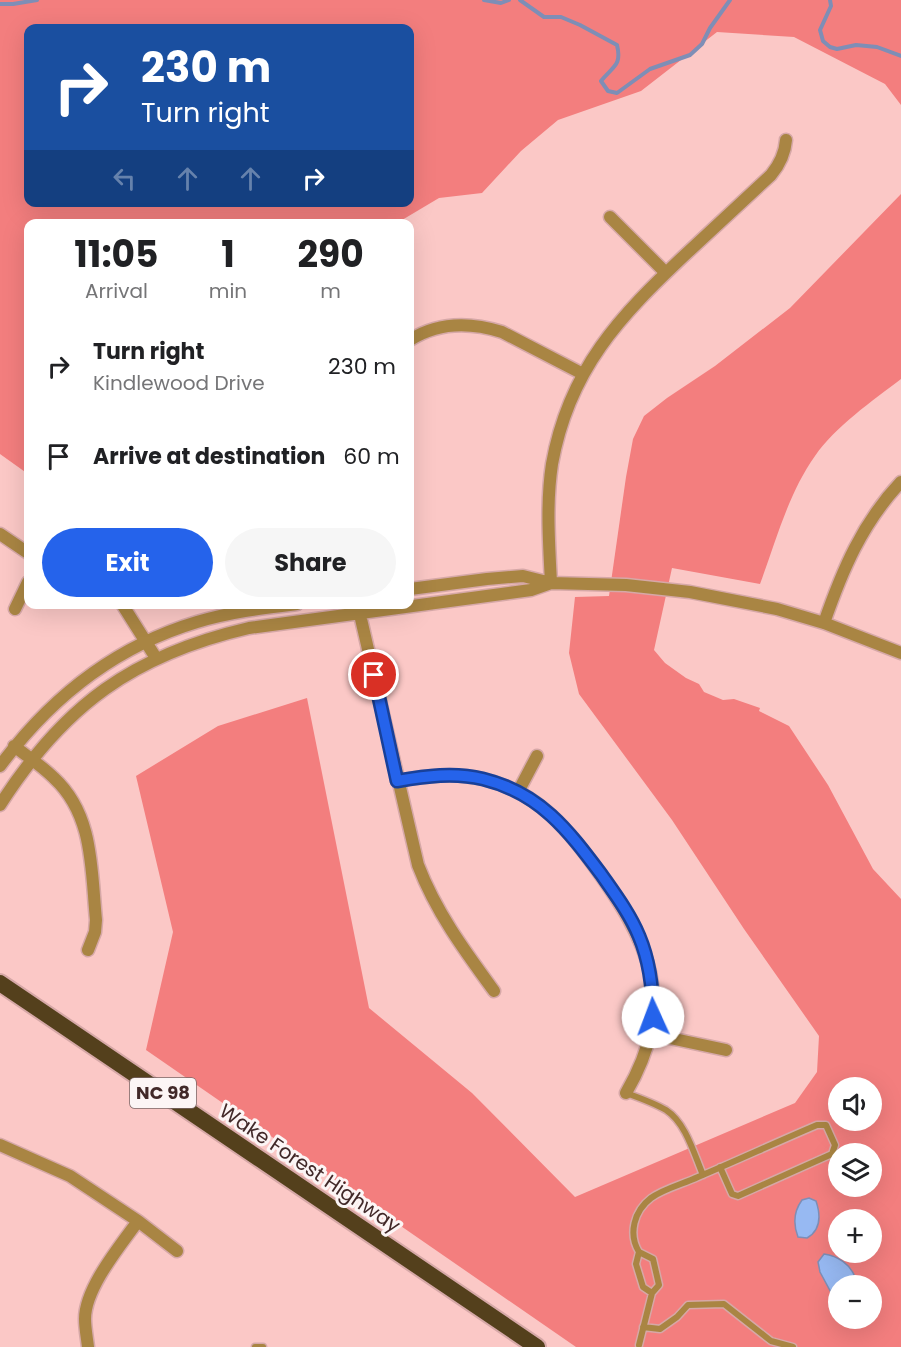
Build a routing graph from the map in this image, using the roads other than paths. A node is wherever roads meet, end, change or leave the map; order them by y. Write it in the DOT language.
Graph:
graph roads {
  1 [pos="786,140"];
  2 [pos="610,217"];
  3 [pos="666,273"];
  4 [pos="414,338"];
  5 [pos="583,374"];
  6 [pos="901,482"];
  7 [pos="0,534"];
  8 [pos="24,550"];
  9 [pos="550,583"];
  10 [pos="414,588"];
  11 [pos="24,590"];
  12 [pos="414,602"];
  13 [pos="15,609"];
  14 [pos="125,609"];
  15 [pos="262,609"];
  16 [pos="353,609"];
  17 [pos="359,609"];
  18 [pos="824,623"];
  19 [pos="146,641"];
  20 [pos="901,653"];
  21 [pos="156,658"];
  22 [pos="15,746"];
  23 [pos="537,756"];
  24 [pos="32,760"];
  25 [pos="0,766"];
  26 [pos="397,781"];
  27 [pos="518,792"];
  28 [pos="0,805"];
  29 [pos="88,950"];
  30 [pos="0,983"];
  31 [pos="494,991"];
  32 [pos="651,1034"];
  33 [pos="726,1050"];
  34 [pos="626,1093"];
  35 [pos="0,1145"];
  36 [pos="720,1167"];
  37 [pos="703,1175"];
  38 [pos="138,1221"];
  39 [pos="177,1251"];
  40 [pos="639,1252"];
  41 [pos="652,1293"];
  42 [pos="643,1327"];
  43 [pos="638,1346"];
  44 [pos="88,1347"];
  45 [pos="255,1347"];
  46 [pos="263,1347"];
  47 [pos="537,1347"];
  48 [pos="793,1347"];
  1 -- 3 [label="street"];
  2 -- 3 [label="street"];
  3 -- 5 [label="street"];
  4 -- 5 [label="street"];
  5 -- 9 [label="street"];
  6 -- 18 [label="street"];
  7 -- 8 [label="street"];
  9 -- 10 [label="street"];
  9 -- 12 [label="street"];
  9 -- 18 [label="street"];
  11 -- 13 [label="street"];
  14 -- 19 [label="street"];
  15 -- 19 [label="street"];
  16 -- 21 [label="street"];
  17 -- 26 [label="street"];
  18 -- 20 [label="street"];
  19 -- 21 [label="street"];
  19 -- 22 [label="street"];
  21 -- 24 [label="street"];
  22 -- 24 [label="street"];
  22 -- 25 [label="street"];
  23 -- 27 [label="street"];
  24 -- 28 [label="street"];
  24 -- 29 [label="street"];
  26 -- 27 [label="street"];
  26 -- 31 [label="street"];
  27 -- 32 [label="street"];
  30 -- 47 [label="highway, Wake Forest Highway / NC 98"];
  32 -- 33 [label="street"];
  32 -- 34 [label="street"];
  34 -- 37 [label="lane"];
  35 -- 38 [label="street"];
  36 -- 36 [label="lane"];
  36 -- 37 [label="lane"];
  37 -- 40 [label="lane"];
  38 -- 39 [label="street"];
  38 -- 44 [label="street"];
  40 -- 41 [label="lane"];
  40 -- 41 [label="lane"];
  41 -- 42 [label="lane"];
  42 -- 43 [label="lane"];
  42 -- 48 [label="lane"];
  45 -- 46 [label="lane"];
}
